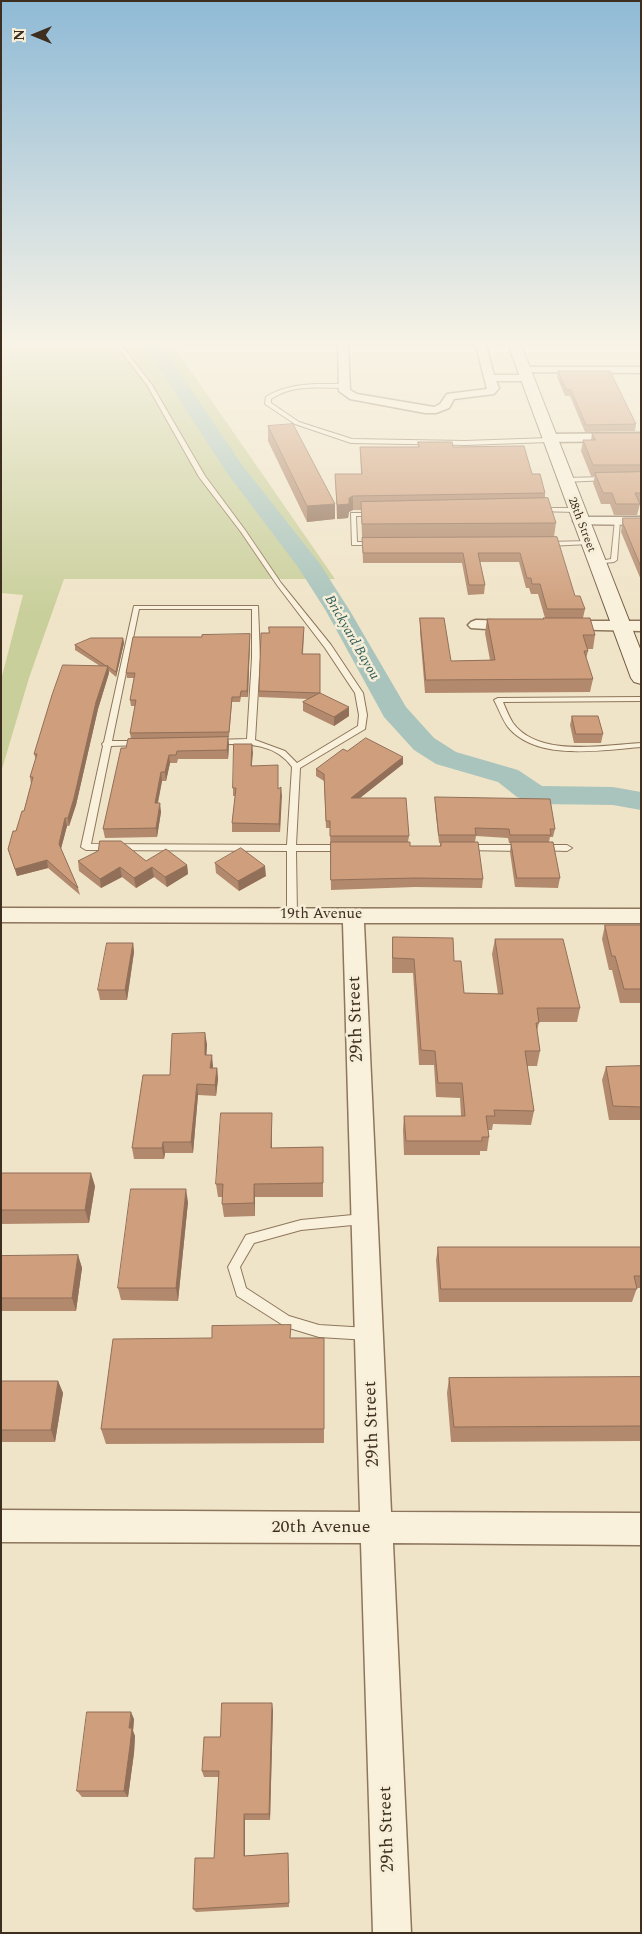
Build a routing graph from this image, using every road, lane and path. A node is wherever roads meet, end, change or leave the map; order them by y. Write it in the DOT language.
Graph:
graph roads {
  1 [pos="176,432"];
  2 [pos="325,432"];
  3 [pos="546,432"];
  4 [pos="641,438"];
  5 [pos="548,439"];
  6 [pos="615,479"];
  7 [pos="564,480"];
  8 [pos="529,510"];
  9 [pos="382,514"];
  10 [pos="578,515"];
  11 [pos="617,521"];
  12 [pos="641,521"];
  13 [pos="383,544"];
  14 [pos="540,544"];
  15 [pos="588,544"];
  16 [pos="596,563"];
  17 [pos="476,626"];
  18 [pos="533,626"];
  19 [pos="553,626"];
  20 [pos="620,626"];
  21 [pos="641,626"];
  22 [pos="641,678"];
  23 [pos="641,699"];
  24 [pos="251,741"];
  25 [pos="203,742"];
  26 [pos="145,743"];
  27 [pos="106,744"];
  28 [pos="641,745"];
  29 [pos="296,767"];
  30 [pos="350,848"];
  31 [pos="458,848"];
  32 [pos="567,848"];
  33 [pos="291,849"];
  34 [pos="1,915"];
  35 [pos="292,915"];
  36 [pos="353,915"];
  37 [pos="641,916"];
  38 [pos="364,1219"];
  39 [pos="370,1334"];
  40 [pos="1,1526"];
  41 [pos="376,1528"];
  42 [pos="641,1529"];
  43 [pos="392,1933"];
  1 -- 29 [label="lane"];
  2 -- 5 [label="lane"];
  3 -- 5 [label="main road, 28th Street"];
  4 -- 5 [label="street"];
  5 -- 7 [label="main road, 28th Street"];
  6 -- 7 [label="lane"];
  7 -- 10 [label="main road, 28th Street"];
  8 -- 10 [label="lane"];
  9 -- 13 [label="lane"];
  10 -- 11 [label="street"];
  10 -- 15 [label="main road, 28th Street"];
  11 -- 12 [label="street"];
  11 -- 16 [label="lane"];
  14 -- 15 [label="lane"];
  15 -- 16 [label="main road, 28th Street"];
  16 -- 20 [label="main road, 28th Street"];
  17 -- 18 [label="street"];
  19 -- 20 [label="street"];
  20 -- 21 [label="street"];
  20 -- 22 [label="main road, 28th Street"];
  23 -- 28 [label="lane"];
  24 -- 25 [label="lane"];
  24 -- 27 [label="lane"];
  24 -- 29 [label="lane"];
  26 -- 27 [label="lane"];
  27 -- 33 [label="lane"];
  29 -- 33 [label="lane"];
  30 -- 33 [label="lane"];
  31 -- 32 [label="lane"];
  33 -- 35 [label="lane"];
  34 -- 35 [label="street, 19th Avenue"];
  35 -- 36 [label="street, 19th Avenue"];
  36 -- 37 [label="street, 19th Avenue"];
  36 -- 38 [label="street, 29th Street"];
  38 -- 39 [label="street, 29th Street"];
  38 -- 39 [label="lane"];
  39 -- 41 [label="street, 29th Street"];
  40 -- 41 [label="street, 20th Avenue"];
  41 -- 42 [label="street, 20th Avenue"];
  41 -- 43 [label="street, 29th Street"];
}
